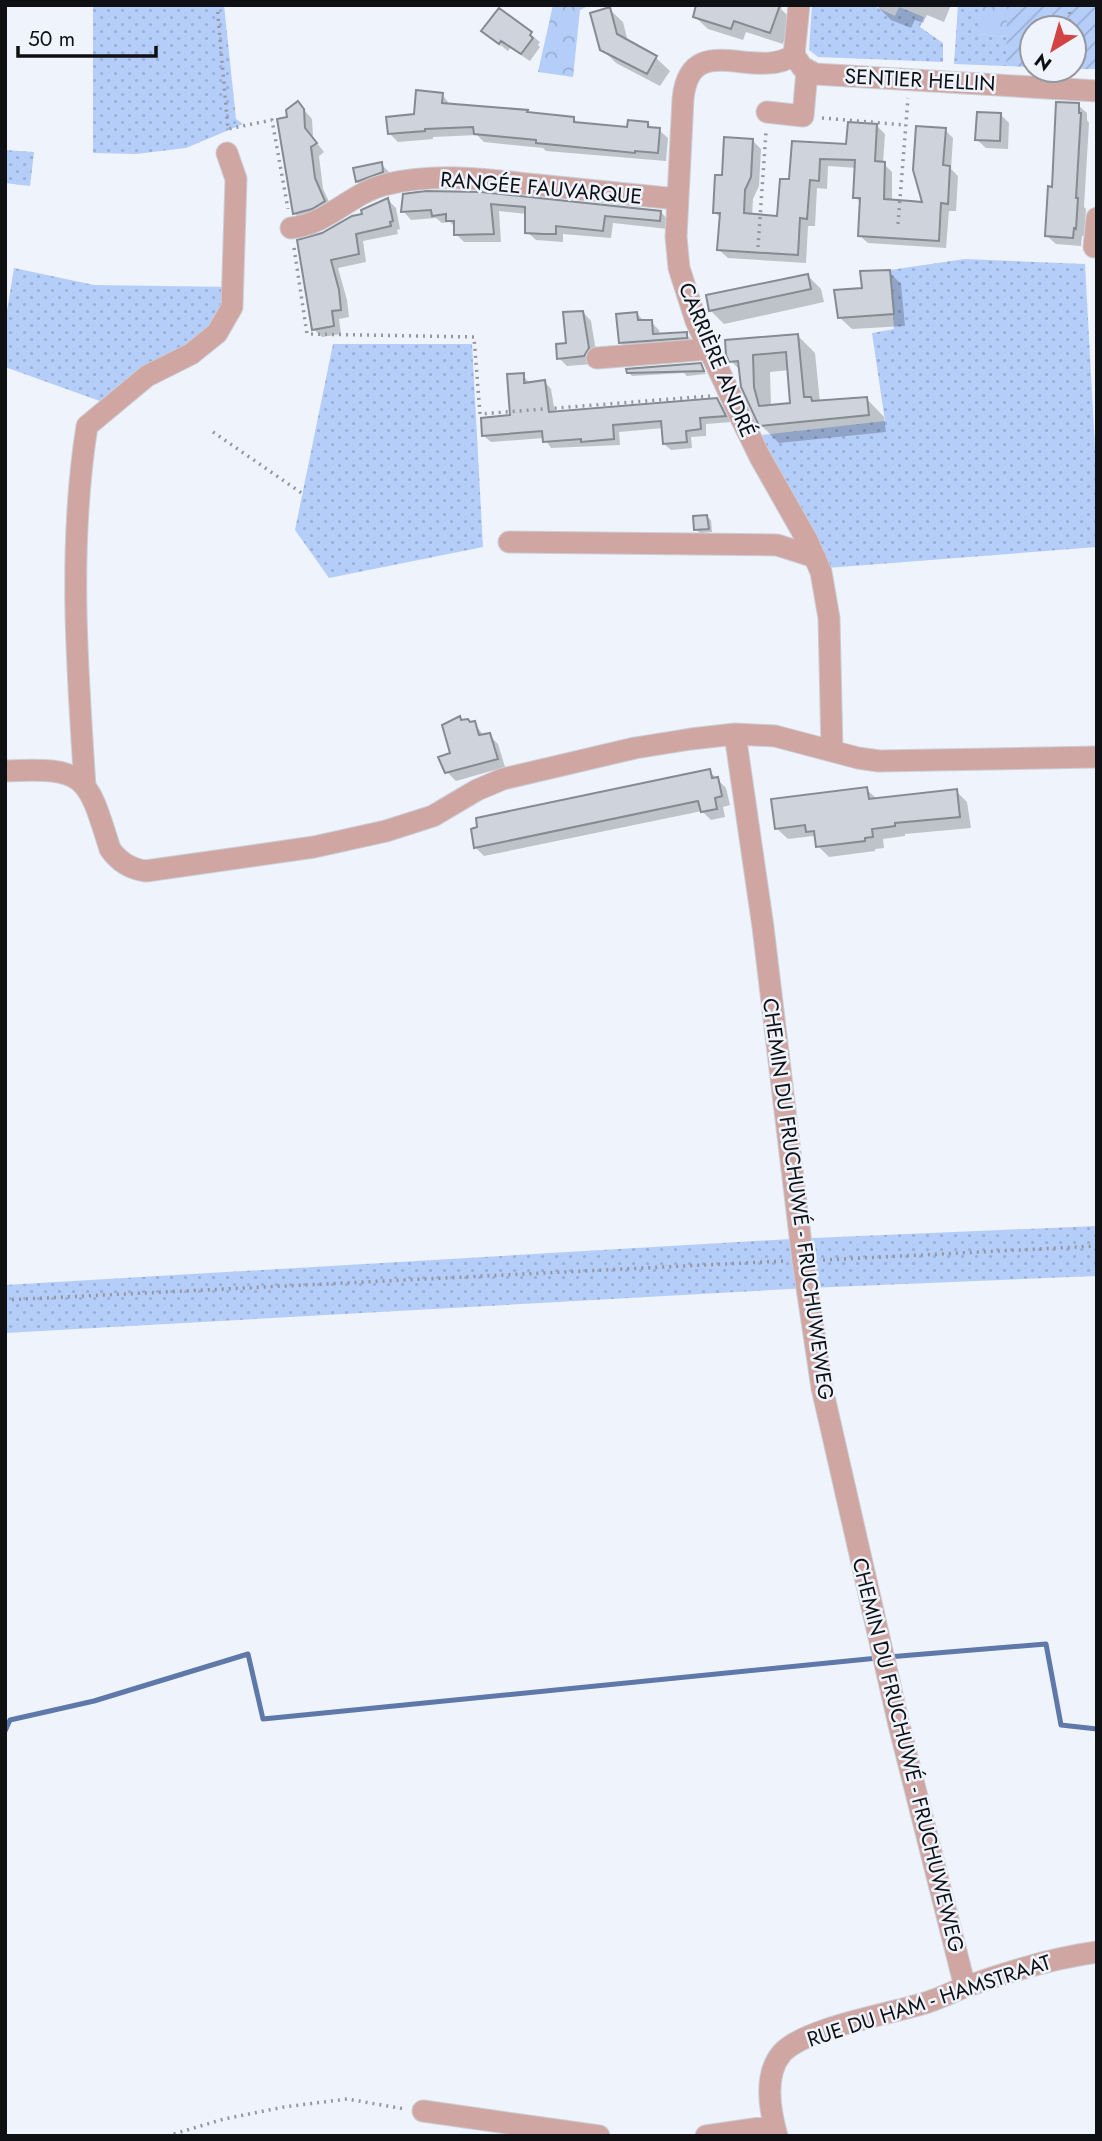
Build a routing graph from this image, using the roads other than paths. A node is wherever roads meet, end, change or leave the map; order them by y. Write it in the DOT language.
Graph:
graph roads {
  1 [pos="799,5"];
  2 [pos="801,63"];
  3 [pos="1097,91"];
  4 [pos="767,112"];
  5 [pos="227,153"];
  6 [pos="677,199"];
  7 [pos="1097,218"];
  8 [pos="291,228"];
  9 [pos="1094,247"];
  10 [pos="709,349"];
  11 [pos="597,358"];
  12 [pos="509,542"];
  13 [pos="815,557"];
  14 [pos="735,734"];
  15 [pos="832,751"];
  16 [pos="1097,757"];
  17 [pos="5,771"];
  18 [pos="85,786"];
  19 [pos="1097,1952"];
  20 [pos="965,1987"];
  21 [pos="423,2111"];
  22 [pos="776,2131"];
  23 [pos="599,2136"];
  24 [pos="706,2136"];
  1 -- 2 [label="street"];
  2 -- 3 [label="street, SENTIER HELLIN"];
  2 -- 4 [label="street"];
  2 -- 6 [label="street, CARRIÈRE ANDRÉ"];
  5 -- 18 [label="street"];
  6 -- 8 [label="street, RANGÉE FAUVARQUE"];
  6 -- 10 [label="street, CARRIÈRE ANDRÉ"];
  7 -- 9 [label="street"];
  10 -- 11 [label="street"];
  10 -- 13 [label="street, CARRIÈRE ANDRÉ"];
  12 -- 13 [label="street"];
  13 -- 15 [label="street, CARRIÈRE ANDRÉ"];
  14 -- 15 [label="street"];
  14 -- 18 [label="street"];
  14 -- 20 [label="street, CHEMIN DU FRUCHUWÉ - FRUCHUWEWEG"];
  15 -- 16 [label="street"];
  17 -- 18 [label="street"];
  19 -- 20 [label="street, RUE DU HAM - HAMSTRAAT"];
  20 -- 22 [label="street, RUE DU HAM - HAMSTRAAT"];
  21 -- 23 [label="street"];
  22 -- 24 [label="street, RUE DU HAM - HAMSTRAAT"];
}
